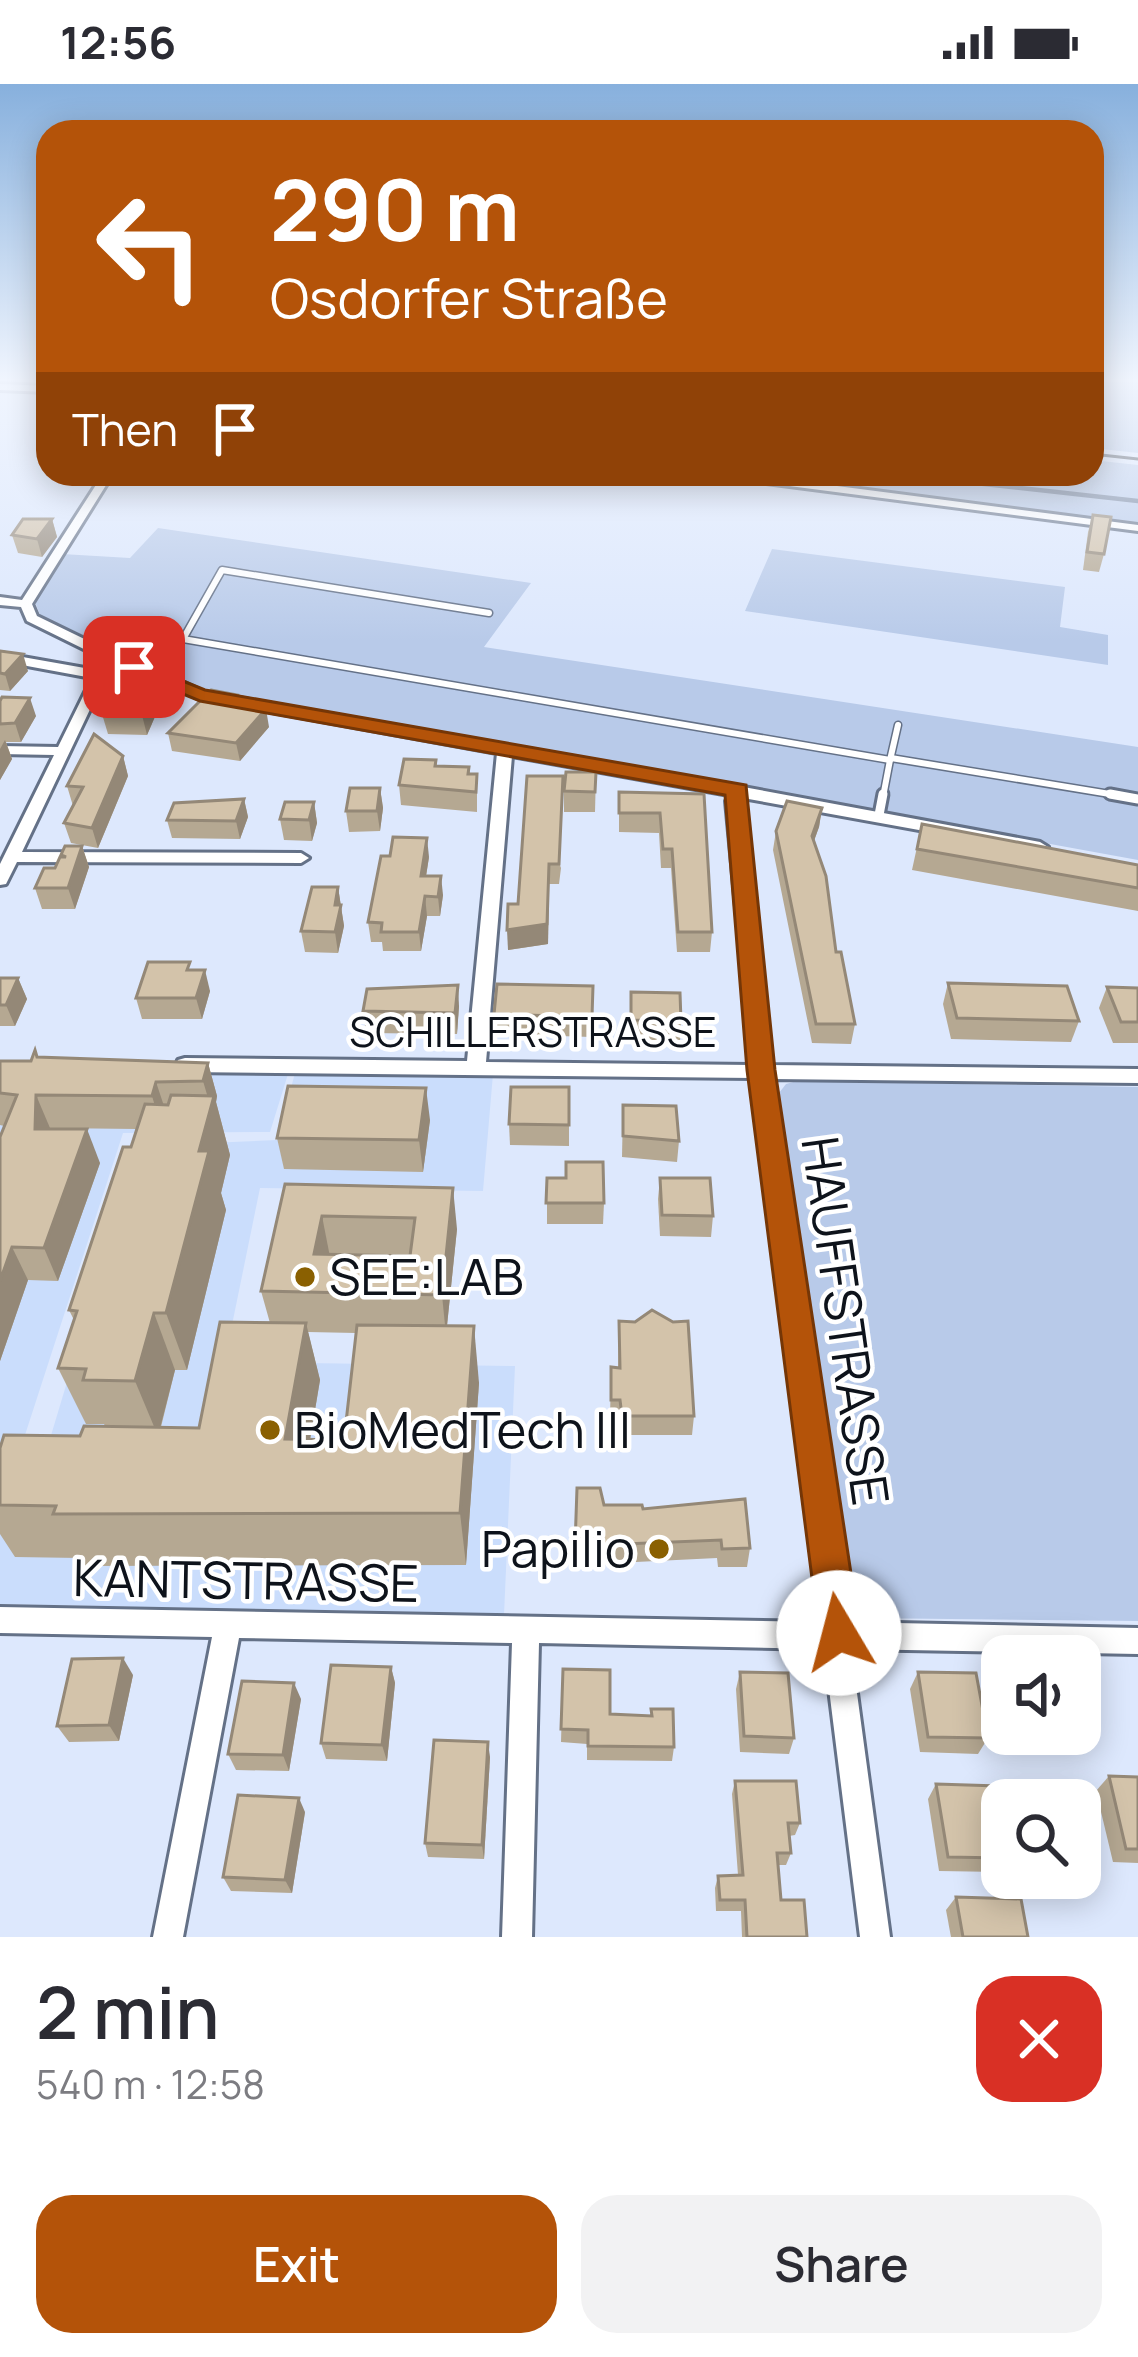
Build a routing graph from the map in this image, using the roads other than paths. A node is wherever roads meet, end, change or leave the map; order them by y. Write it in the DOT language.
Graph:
graph roads {
  1 [pos="100,486"];
  2 [pos="812,486"];
  3 [pos="1138,528"];
  4 [pos="0,601"];
  5 [pos="26,604"];
  6 [pos="489,613"];
  7 [pos="183,639"];
  8 [pos="0,657"];
  9 [pos="134,667"];
  10 [pos="100,675"];
  11 [pos="898,725"];
  12 [pos="505,748"];
  13 [pos="0,750"];
  14 [pos="64,751"];
  15 [pos="890,759"];
  16 [pos="738,790"];
  17 [pos="1138,800"];
  18 [pos="879,815"];
  19 [pos="1067,852"];
  20 [pos="13,856"];
  21 [pos="301,857"];
  22 [pos="0,880"];
  23 [pos="167,1065"];
  24 [pos="476,1067"];
  25 [pos="761,1070"];
  26 [pos="1138,1076"];
  27 [pos="0,1620"];
  28 [pos="228,1625"];
  29 [pos="526,1632"];
  30 [pos="839,1633"];
  31 [pos="1138,1641"];
  32 [pos="168,1937"];
  33 [pos="517,1937"];
  34 [pos="875,1937"];
  1 -- 5 [label="street"];
  2 -- 3 [label="street"];
  4 -- 5 [label="street"];
  5 -- 10 [label="street"];
  6 -- 7 [label="lane"];
  7 -- 9 [label="lane"];
  7 -- 15 [label="lane"];
  8 -- 10 [label="street"];
  9 -- 10 [label="street"];
  9 -- 12 [label="street"];
  10 -- 14 [label="street"];
  11 -- 15 [label="lane"];
  12 -- 16 [label="street"];
  12 -- 24 [label="street"];
  13 -- 14 [label="street"];
  14 -- 20 [label="street"];
  15 -- 17 [label="lane"];
  15 -- 18 [label="lane"];
  16 -- 18 [label="street"];
  16 -- 25 [label="street, HAUFFSTRASSE"];
  18 -- 19 [label="street"];
  20 -- 21 [label="street"];
  20 -- 22 [label="street"];
  23 -- 24 [label="street, SCHILLERSTRASSE"];
  24 -- 25 [label="street, SCHILLERSTRASSE"];
  25 -- 26 [label="street, SCHILLERSTRASSE"];
  25 -- 30 [label="street, HAUFFSTRASSE"];
  27 -- 28 [label="street, KANTSTRASSE"];
  28 -- 29 [label="street, KANTSTRASSE"];
  28 -- 32 [label="street"];
  29 -- 30 [label="street, KANTSTRASSE"];
  29 -- 33 [label="street"];
  30 -- 31 [label="street, KANTSTRASSE"];
  30 -- 34 [label="street, HAUFFSTRASSE"];
}
